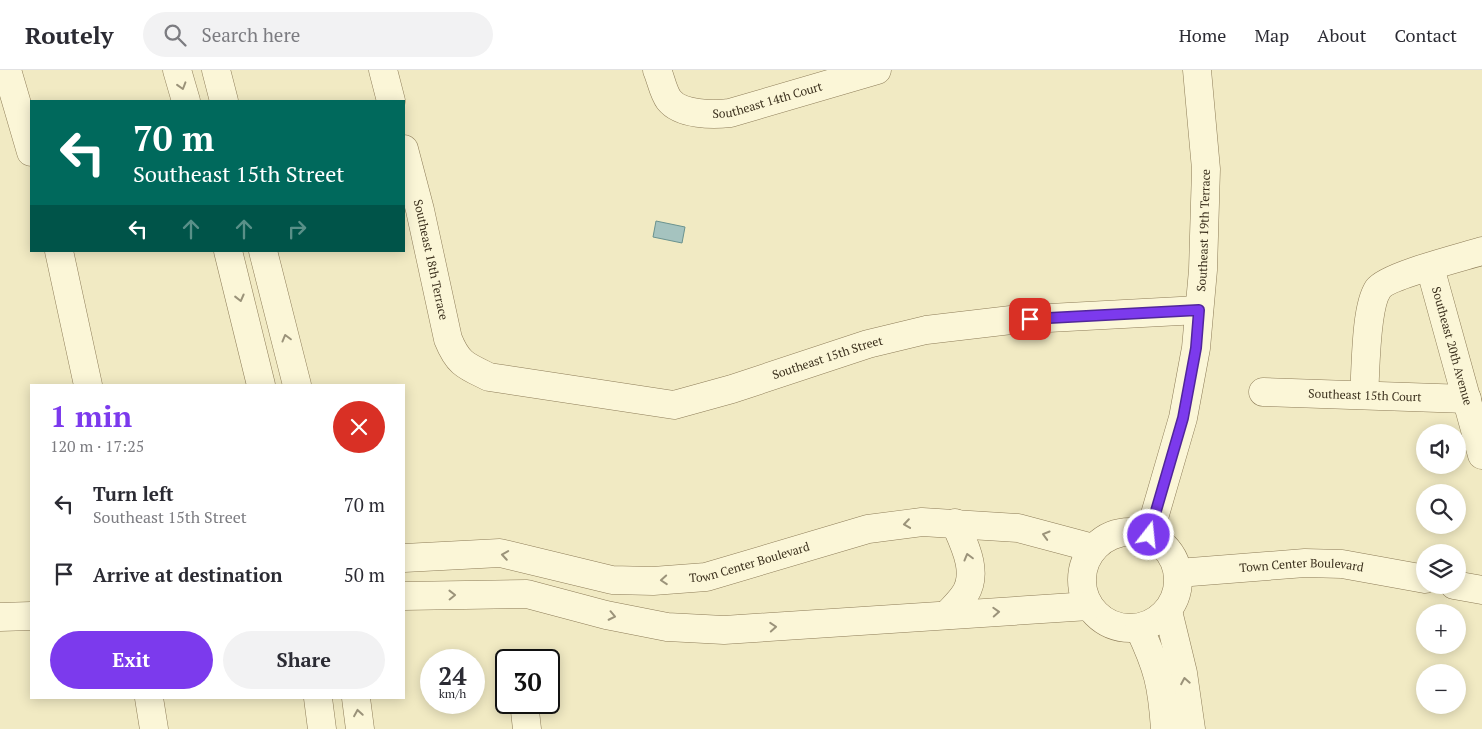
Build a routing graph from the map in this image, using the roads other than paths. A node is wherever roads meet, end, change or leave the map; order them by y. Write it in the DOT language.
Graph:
graph roads {
  1 [pos="7,70"];
  2 [pos="177,70"];
  3 [pos="216,70"];
  4 [pos="383,70"];
  5 [pos="657,70"];
  6 [pos="877,70"];
  7 [pos="1197,70"];
  8 [pos="186,100"];
  9 [pos="224,100"];
  10 [pos="391,100"];
  11 [pos="30,149"];
  12 [pos="405,153"];
  13 [pos="1482,251"];
  14 [pos="59,252"];
  15 [pos="228,252"];
  16 [pos="263,252"];
  17 [pos="1430,267"];
  18 [pos="1199,310"];
  19 [pos="464,366"];
  20 [pos="88,384"];
  21 [pos="261,384"];
  22 [pos="297,384"];
  23 [pos="1263,392"];
  24 [pos="1364,395"];
  25 [pos="1467,399"];
  26 [pos="1482,455"];
  27 [pos="956,523"];
  28 [pos="1149,535"];
  29 [pos="1092,548"];
  30 [pos="405,558"];
  31 [pos="1178,573"];
  32 [pos="1416,577"];
  33 [pos="1466,587"];
  34 [pos="1482,590"];
  35 [pos="405,596"];
  36 [pos="1089,606"];
  37 [pos="1168,611"];
  38 [pos="947,615"];
  39 [pos="30,616"];
  40 [pos="0,617"];
  41 [pos="1139,628"];
  42 [pos="149,699"];
  43 [pos="318,699"];
  44 [pos="356,699"];
  45 [pos="526,714"];
  46 [pos="154,729"];
  47 [pos="322,729"];
  48 [pos="360,729"];
  49 [pos="528,729"];
  50 [pos="1164,729"];
  51 [pos="1191,729"];
  1 -- 11 [label="street"];
  2 -- 8 [label="street, one-way"];
  3 -- 9 [label="street"];
  4 -- 10 [label="street"];
  5 -- 6 [label="street, Southeast 14th Court"];
  7 -- 18 [label="street, Southeast 19th Terrace"];
  12 -- 19 [label="street, Southeast 18th Terrace"];
  13 -- 17 [label="street"];
  14 -- 20 [label="street"];
  15 -- 21 [label="street, one-way"];
  22 -- 16 [label="street, one-way"];
  17 -- 24 [label="street"];
  17 -- 25 [label="street, Southeast 20th Avenue"];
  18 -- 19 [label="street, Southeast 15th Street"];
  18 -- 28 [label="street, Southeast 19th Terrace"];
  23 -- 24 [label="street, Southeast 15th Court"];
  24 -- 25 [label="street, Southeast 15th Court"];
  25 -- 26 [label="street, Southeast 20th Avenue"];
  29 -- 27 [label="street, Town Center Boulevard, one-way"];
  27 -- 30 [label="street, Town Center Boulevard, one-way"];
  38 -- 27 [label="street, one-way"];
  28 -- 29 [label="street"];
  28 -- 31 [label="street"];
  29 -- 36 [label="street"];
  31 -- 32 [label="street, Town Center Boulevard"];
  31 -- 37 [label="street"];
  33 -- 34 [label="street"];
  35 -- 38 [label="street, one-way"];
  38 -- 36 [label="street, one-way"];
  36 -- 41 [label="street"];
  37 -- 41 [label="street"];
  51 -- 37 [label="street, one-way"];
  39 -- 40 [label="street"];
  41 -- 50 [label="street"];
  42 -- 46 [label="street"];
  43 -- 47 [label="street"];
  48 -- 44 [label="street, one-way"];
  45 -- 49 [label="street"];
}
